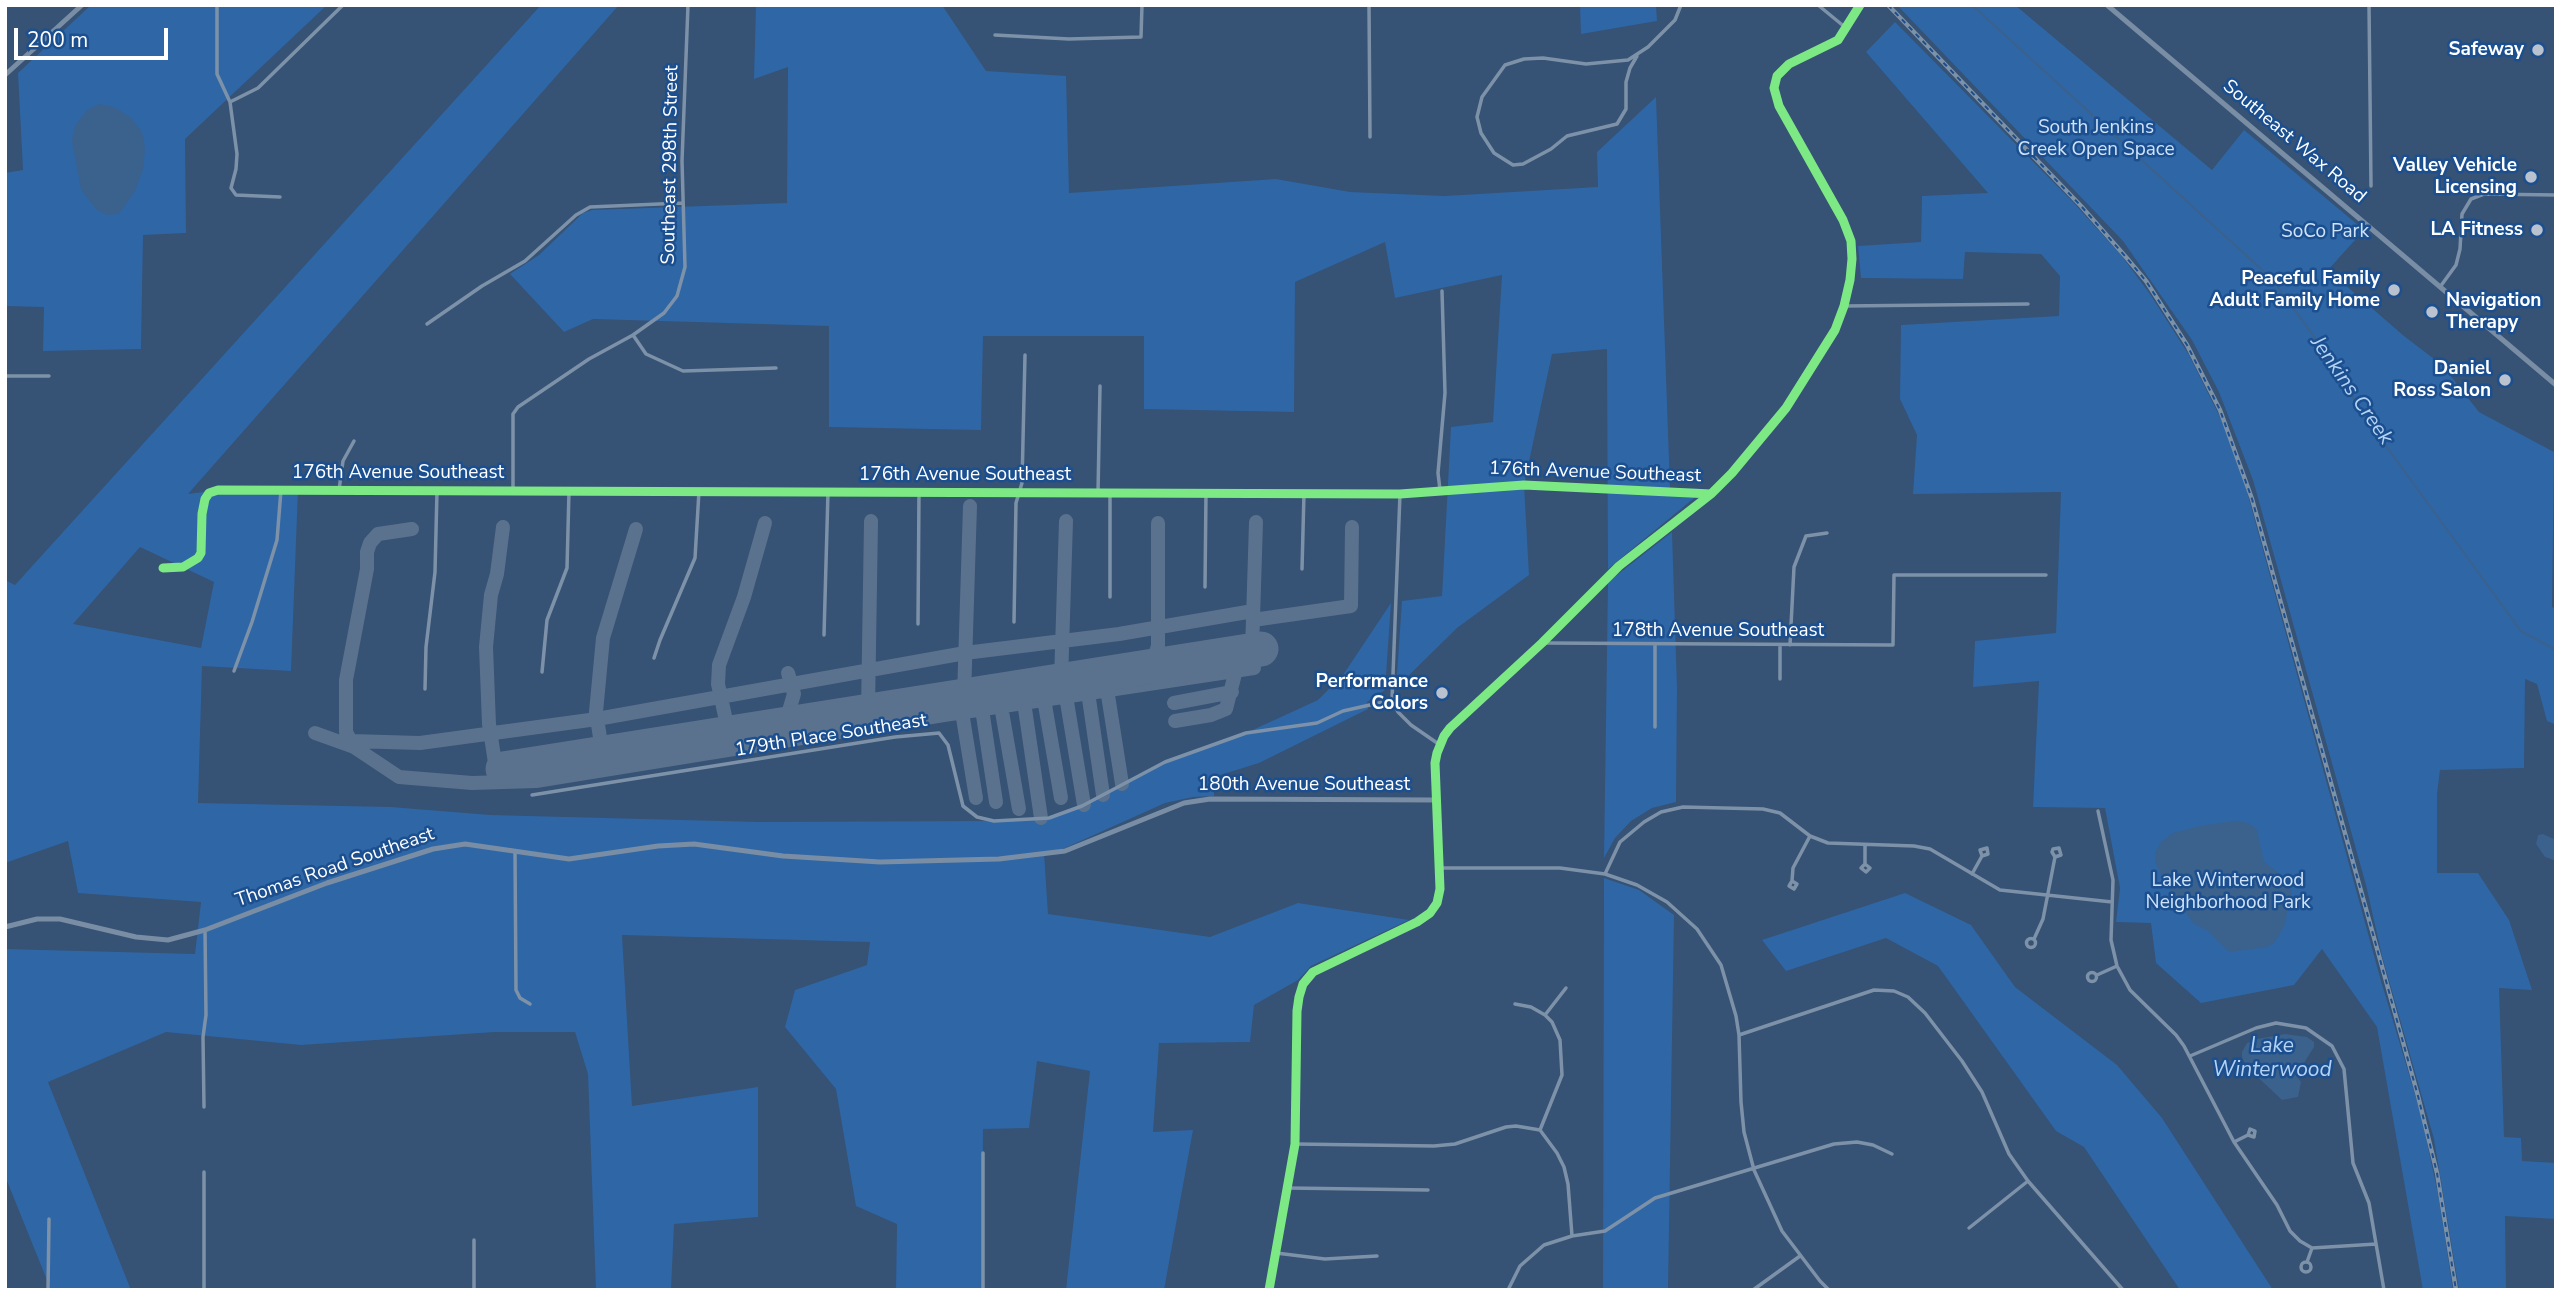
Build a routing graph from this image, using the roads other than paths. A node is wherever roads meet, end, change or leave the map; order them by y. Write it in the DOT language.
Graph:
graph roads {
  1 [pos="82,5"];
  2 [pos="217,5"];
  3 [pos="343,5"];
  4 [pos="688,5"];
  5 [pos="1142,5"];
  6 [pos="1369,5"];
  7 [pos="1681,5"];
  8 [pos="1818,5"];
  9 [pos="1860,5"];
  10 [pos="2107,5"];
  11 [pos="2369,5"];
  12 [pos="1847,29"];
  13 [pos="995,35"];
  14 [pos="1637,56"];
  15 [pos="5,75"];
  16 [pos="230,102"];
  17 [pos="1370,137"];
  18 [pos="2371,186"];
  19 [pos="2556,195"];
  20 [pos="281,197"];
  21 [pos="682,203"];
  22 [pos="2440,286"];
  23 [pos="1442,291"];
  24 [pos="2028,304"];
  25 [pos="1844,306"];
  26 [pos="427,324"];
  27 [pos="633,335"];
  28 [pos="1025,355"];
  29 [pos="776,368"];
  30 [pos="5,376"];
  31 [pos="49,376"];
  32 [pos="2556,385"];
  33 [pos="1100,386"];
  34 [pos="354,441"];
  35 [pos="281,490"];
  36 [pos="339,490"];
  37 [pos="1440,490"];
  38 [pos="437,491"];
  39 [pos="513,491"];
  40 [pos="569,491"];
  41 [pos="699,491"];
  42 [pos="828,492"];
  43 [pos="919,492"];
  44 [pos="1019,492"];
  45 [pos="1098,493"];
  46 [pos="1110,493"];
  47 [pos="1206,493"];
  48 [pos="1304,493"];
  49 [pos="1400,494"];
  50 [pos="1711,494"];
  51 [pos="1827,533"];
  52 [pos="163,568"];
  53 [pos="1302,569"];
  54 [pos="2046,575"];
  55 [pos="1205,587"];
  56 [pos="1110,597"];
  57 [pos="1014,622"];
  58 [pos="918,624"];
  59 [pos="824,635"];
  60 [pos="1542,643"];
  61 [pos="1655,645"];
  62 [pos="1780,645"];
  63 [pos="1790,645"];
  64 [pos="654,658"];
  65 [pos="234,671"];
  66 [pos="542,673"];
  67 [pos="1780,679"];
  68 [pos="425,690"];
  69 [pos="1392,700"];
  70 [pos="1655,727"];
  71 [pos="1440,745"];
  72 [pos="532,796"];
  73 [pos="1436,800"];
  74 [pos="2098,811"];
  75 [pos="1810,836"];
  76 [pos="1865,845"];
  77 [pos="515,851"];
  78 [pos="1056,853"];
  79 [pos="1982,856"];
  80 [pos="2055,857"];
  81 [pos="1866,864"];
  82 [pos="1440,868"];
  83 [pos="1605,874"];
  84 [pos="1972,874"];
  85 [pos="1792,881"];
  86 [pos="2047,896"];
  87 [pos="2112,902"];
  88 [pos="5,927"];
  89 [pos="205,930"];
  90 [pos="2034,939"];
  91 [pos="2117,966"];
  92 [pos="2096,976"];
  93 [pos="1566,988"];
  94 [pos="530,1004"];
  95 [pos="1515,1004"];
  96 [pos="1545,1016"];
  97 [pos="1739,1035"];
  98 [pos="2190,1056"];
  99 [pos="204,1107"];
  100 [pos="1540,1130"];
  101 [pos="2248,1135"];
  102 [pos="2234,1142"];
  103 [pos="1295,1144"];
  104 [pos="983,1153"];
  105 [pos="1892,1154"];
  106 [pos="1754,1170"];
  107 [pos="204,1172"];
  108 [pos="2028,1181"];
  109 [pos="1288,1188"];
  110 [pos="1427,1189"];
  111 [pos="49,1219"];
  112 [pos="1969,1228"];
  113 [pos="1572,1236"];
  114 [pos="474,1240"];
  115 [pos="2376,1244"];
  116 [pos="2312,1248"];
  117 [pos="1276,1253"];
  118 [pos="1377,1256"];
  119 [pos="1800,1256"];
  120 [pos="2307,1262"];
  121 [pos="48,1290"];
  122 [pos="204,1290"];
  123 [pos="474,1290"];
  124 [pos="983,1290"];
  125 [pos="1269,1290"];
  126 [pos="1508,1290"];
  127 [pos="1753,1290"];
  128 [pos="1829,1290"];
  129 [pos="2123,1290"];
  130 [pos="2384,1290"];
  1 -- 15 [label="street"];
  2 -- 16 [label="street"];
  3 -- 16 [label="street"];
  4 -- 21 [label="street, Southeast 298th Street"];
  5 -- 13 [label="street"];
  6 -- 17 [label="street"];
  7 -- 14 [label="street"];
  8 -- 12 [label="street"];
  9 -- 12 [label="street"];
  10 -- 22 [label="street, Southeast Wax Road"];
  11 -- 18 [label="street"];
  12 -- 25 [label="street"];
  14 -- 14 [label="street"];
  16 -- 20 [label="street"];
  19 -- 22 [label="street"];
  21 -- 26 [label="street"];
  21 -- 27 [label="street, Southeast 298th Street"];
  22 -- 32 [label="street, Southeast Wax Road"];
  23 -- 37 [label="street"];
  24 -- 25 [label="street"];
  25 -- 50 [label="street"];
  27 -- 29 [label="street"];
  27 -- 39 [label="street, Southeast 298th Street"];
  28 -- 44 [label="street"];
  30 -- 31 [label="street"];
  33 -- 45 [label="street"];
  34 -- 36 [label="street"];
  35 -- 36 [label="street, 176th Avenue Southeast"];
  35 -- 52 [label="street, 176th Avenue Southeast"];
  35 -- 65 [label="street"];
  36 -- 38 [label="street, 176th Avenue Southeast"];
  37 -- 49 [label="street, 176th Avenue Southeast"];
  37 -- 50 [label="street, 176th Avenue Southeast"];
  38 -- 39 [label="street, 176th Avenue Southeast"];
  38 -- 68 [label="street"];
  39 -- 40 [label="street, 176th Avenue Southeast"];
  40 -- 41 [label="street, 176th Avenue Southeast"];
  40 -- 66 [label="street"];
  41 -- 42 [label="street, 176th Avenue Southeast"];
  41 -- 64 [label="street"];
  42 -- 43 [label="street, 176th Avenue Southeast"];
  42 -- 59 [label="street"];
  43 -- 44 [label="street, 176th Avenue Southeast"];
  43 -- 58 [label="street"];
  44 -- 45 [label="street, 176th Avenue Southeast"];
  44 -- 57 [label="street"];
  45 -- 46 [label="street, 176th Avenue Southeast"];
  46 -- 47 [label="street, 176th Avenue Southeast"];
  46 -- 56 [label="street"];
  47 -- 48 [label="street, 176th Avenue Southeast"];
  47 -- 55 [label="street"];
  48 -- 49 [label="street, 176th Avenue Southeast"];
  48 -- 53 [label="street"];
  49 -- 69 [label="street"];
  50 -- 60 [label="street"];
  51 -- 63 [label="street"];
  54 -- 63 [label="street, 178th Avenue Southeast"];
  60 -- 61 [label="street, 178th Avenue Southeast"];
  60 -- 71 [label="street"];
  61 -- 62 [label="street, 178th Avenue Southeast"];
  61 -- 70 [label="street"];
  62 -- 63 [label="street, 178th Avenue Southeast"];
  62 -- 67 [label="street"];
  69 -- 71 [label="street"];
  69 -- 72 [label="street, 179th Place Southeast"];
  71 -- 73 [label="street"];
  73 -- 78 [label="street, 180th Avenue Southeast"];
  73 -- 82 [label="street"];
  74 -- 87 [label="street"];
  75 -- 76 [label="street"];
  75 -- 83 [label="street"];
  75 -- 85 [label="street"];
  76 -- 81 [label="street"];
  76 -- 84 [label="street"];
  77 -- 78 [label="street, Thomas Road Southeast"];
  77 -- 89 [label="street, Thomas Road Southeast"];
  77 -- 94 [label="street"];
  79 -- 84 [label="street"];
  80 -- 86 [label="street"];
  82 -- 83 [label="street"];
  82 -- 103 [label="street"];
  83 -- 97 [label="street"];
  84 -- 86 [label="street"];
  86 -- 87 [label="street"];
  86 -- 90 [label="street"];
  87 -- 91 [label="street"];
  88 -- 89 [label="street, Thomas Road Southeast"];
  89 -- 99 [label="street"];
  91 -- 92 [label="street"];
  91 -- 98 [label="street"];
  93 -- 96 [label="street"];
  95 -- 96 [label="street"];
  96 -- 100 [label="street"];
  97 -- 106 [label="street"];
  97 -- 108 [label="street"];
  98 -- 102 [label="street"];
  98 -- 115 [label="street"];
  100 -- 103 [label="street"];
  100 -- 113 [label="street"];
  101 -- 102 [label="street"];
  102 -- 116 [label="street"];
  103 -- 109 [label="street"];
  104 -- 124 [label="street"];
  105 -- 106 [label="street"];
  106 -- 113 [label="street"];
  106 -- 119 [label="street"];
  107 -- 122 [label="street"];
  108 -- 112 [label="street"];
  108 -- 129 [label="street"];
  109 -- 110 [label="street"];
  109 -- 117 [label="street"];
  111 -- 121 [label="street"];
  113 -- 126 [label="street"];
  114 -- 123 [label="street"];
  115 -- 116 [label="street"];
  115 -- 130 [label="street"];
  116 -- 120 [label="street"];
  117 -- 118 [label="street"];
  117 -- 125 [label="street"];
  119 -- 127 [label="street"];
  119 -- 128 [label="street"];
}
